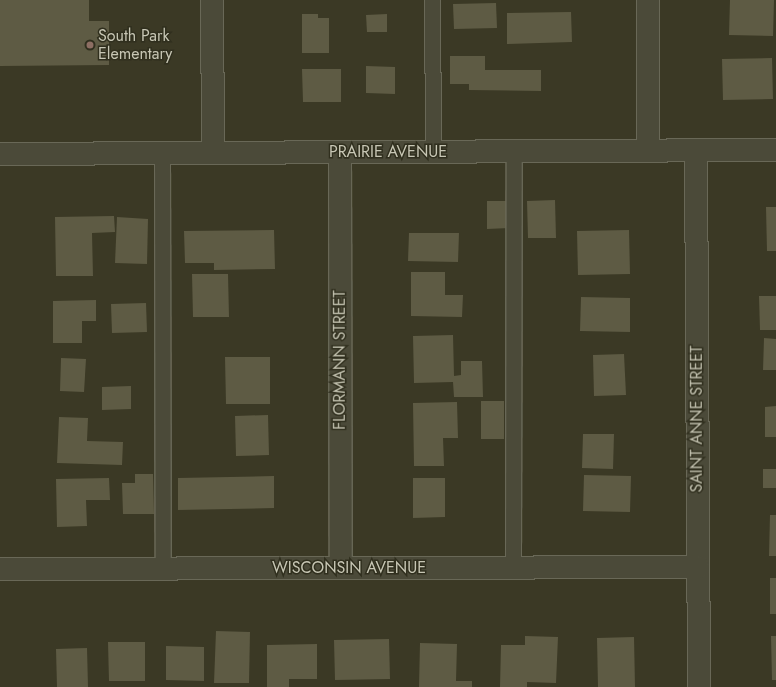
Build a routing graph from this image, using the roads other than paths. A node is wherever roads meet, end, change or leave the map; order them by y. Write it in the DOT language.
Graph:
graph roads {
  1 [pos="212,0"];
  2 [pos="432,0"];
  3 [pos="648,0"];
  4 [pos="776,150"];
  5 [pos="648,151"];
  6 [pos="696,151"];
  7 [pos="340,152"];
  8 [pos="433,152"];
  9 [pos="514,152"];
  10 [pos="162,153"];
  11 [pos="213,153"];
  12 [pos="0,154"];
  13 [pos="698,567"];
  14 [pos="341,568"];
  15 [pos="512,568"];
  16 [pos="0,569"];
  17 [pos="163,569"];
  18 [pos="699,687"];
  1 -- 11 [label="street"];
  2 -- 8 [label="lane"];
  3 -- 5 [label="street"];
  4 -- 6 [label="street, PRAIRIE AVENUE"];
  5 -- 6 [label="street, PRAIRIE AVENUE"];
  5 -- 9 [label="street, PRAIRIE AVENUE"];
  6 -- 13 [label="street, SAINT ANNE STREET"];
  7 -- 8 [label="street, PRAIRIE AVENUE"];
  7 -- 11 [label="street, PRAIRIE AVENUE"];
  7 -- 14 [label="street, FLORMANN STREET"];
  8 -- 9 [label="street, PRAIRIE AVENUE"];
  9 -- 15 [label="lane"];
  10 -- 11 [label="street, PRAIRIE AVENUE"];
  10 -- 12 [label="street, PRAIRIE AVENUE"];
  10 -- 17 [label="lane"];
  13 -- 15 [label="street, WISCONSIN AVENUE"];
  13 -- 18 [label="street, SAINT ANNE STREET"];
  14 -- 15 [label="street, WISCONSIN AVENUE"];
  14 -- 17 [label="street, WISCONSIN AVENUE"];
  16 -- 17 [label="street, WISCONSIN AVENUE"];
}
